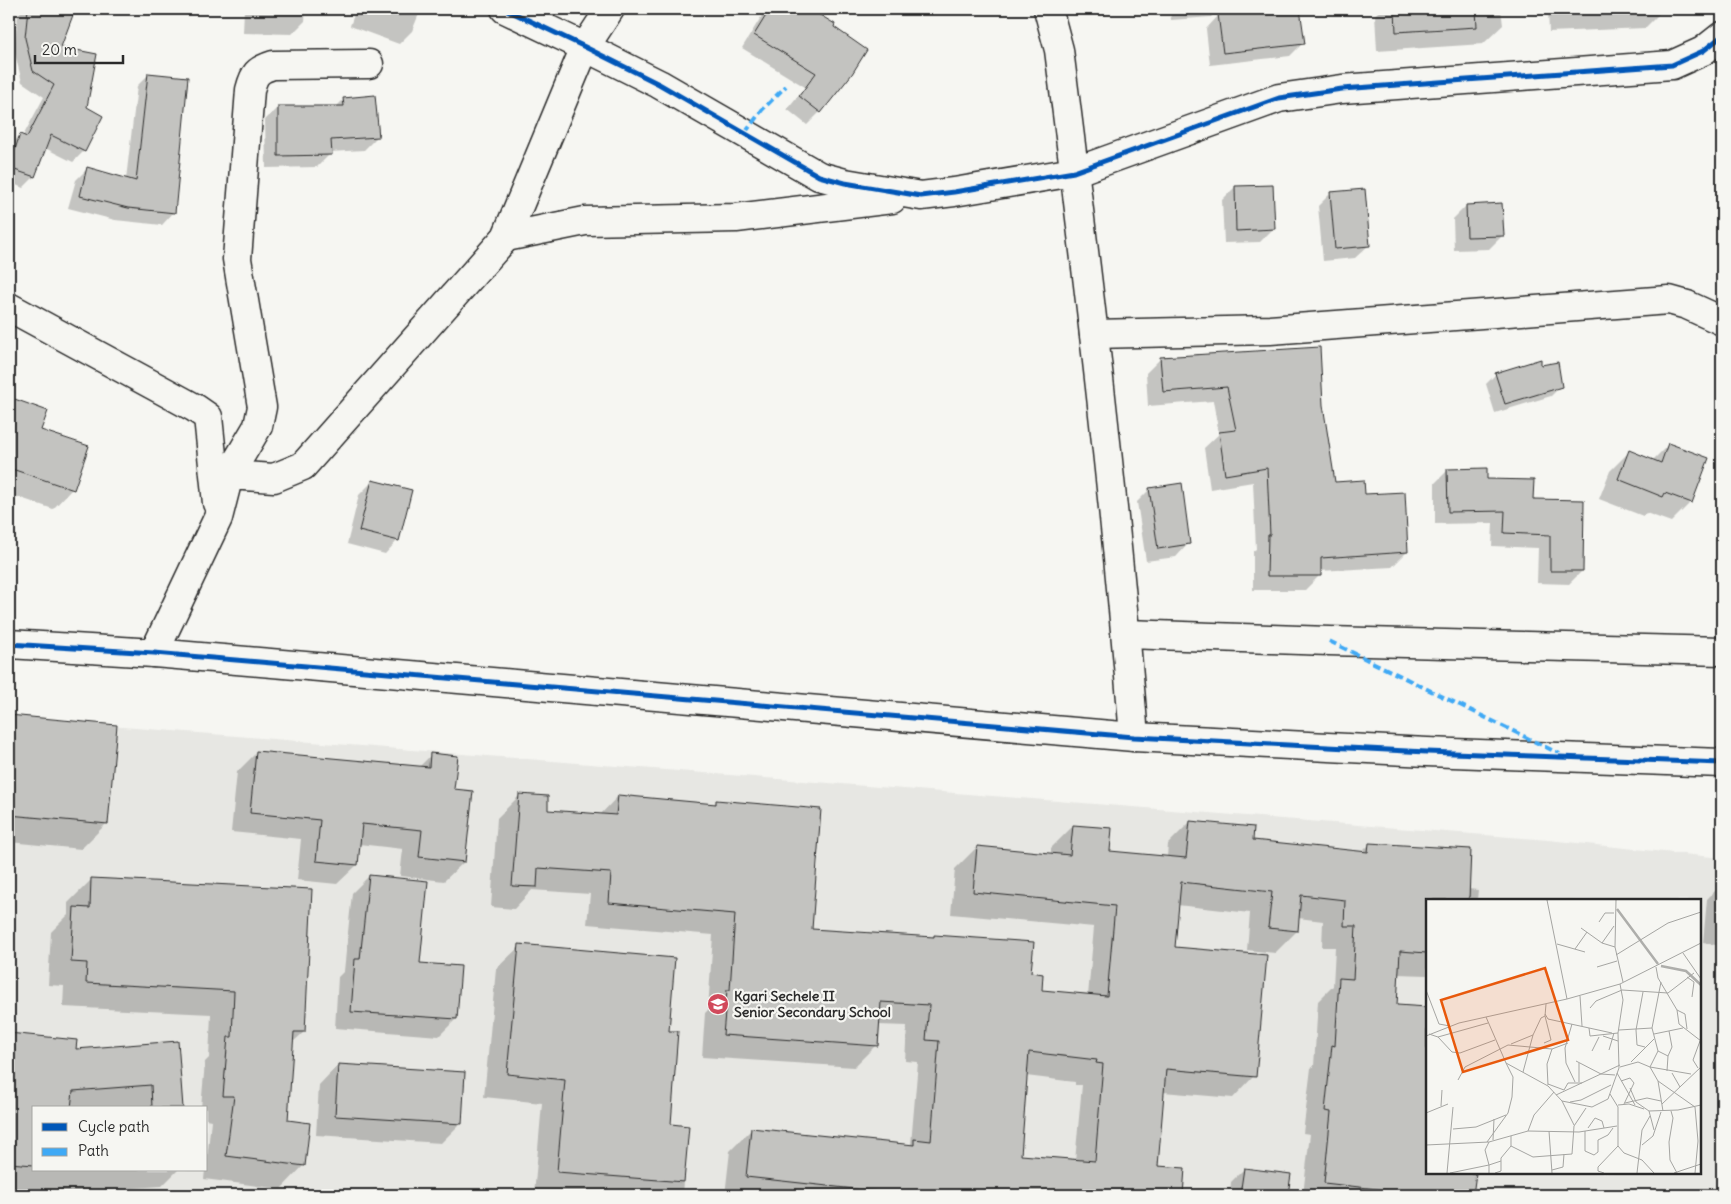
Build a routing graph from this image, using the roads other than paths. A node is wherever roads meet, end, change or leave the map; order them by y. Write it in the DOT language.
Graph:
graph roads {
  1 [pos="505,9"];
  2 [pos="610,9"];
  3 [pos="1048,9"];
  4 [pos="1722,36"];
  5 [pos="585,47"];
  6 [pos="369,64"];
  7 [pos="1074,172"];
  8 [pos="921,196"];
  9 [pos="506,237"];
  10 [pos="9,307"];
  11 [pos="1722,320"];
  12 [pos="1094,334"];
  13 [pos="208,417"];
  14 [pos="248,446"];
  15 [pos="229,475"];
  16 [pos="218,518"];
  17 [pos="1126,634"];
  18 [pos="9,644"];
  19 [pos="1722,651"];
  20 [pos="154,653"];
  21 [pos="1134,738"];
  22 [pos="1721,764"];
  1 -- 5 [label="street"];
  2 -- 5 [label="street"];
  3 -- 7 [label="street"];
  4 -- 7 [label="street"];
  5 -- 8 [label="street"];
  5 -- 9 [label="street"];
  6 -- 14 [label="street"];
  7 -- 8 [label="street"];
  7 -- 12 [label="street"];
  8 -- 9 [label="street"];
  9 -- 15 [label="street"];
  10 -- 13 [label="street"];
  11 -- 12 [label="street"];
  12 -- 17 [label="street"];
  13 -- 14 [label="street"];
  13 -- 16 [label="street"];
  14 -- 15 [label="street"];
  15 -- 16 [label="street"];
  16 -- 20 [label="street"];
  17 -- 19 [label="street"];
  17 -- 21 [label="street"];
  18 -- 20 [label="street"];
  20 -- 21 [label="street"];
  21 -- 22 [label="street"];
}
